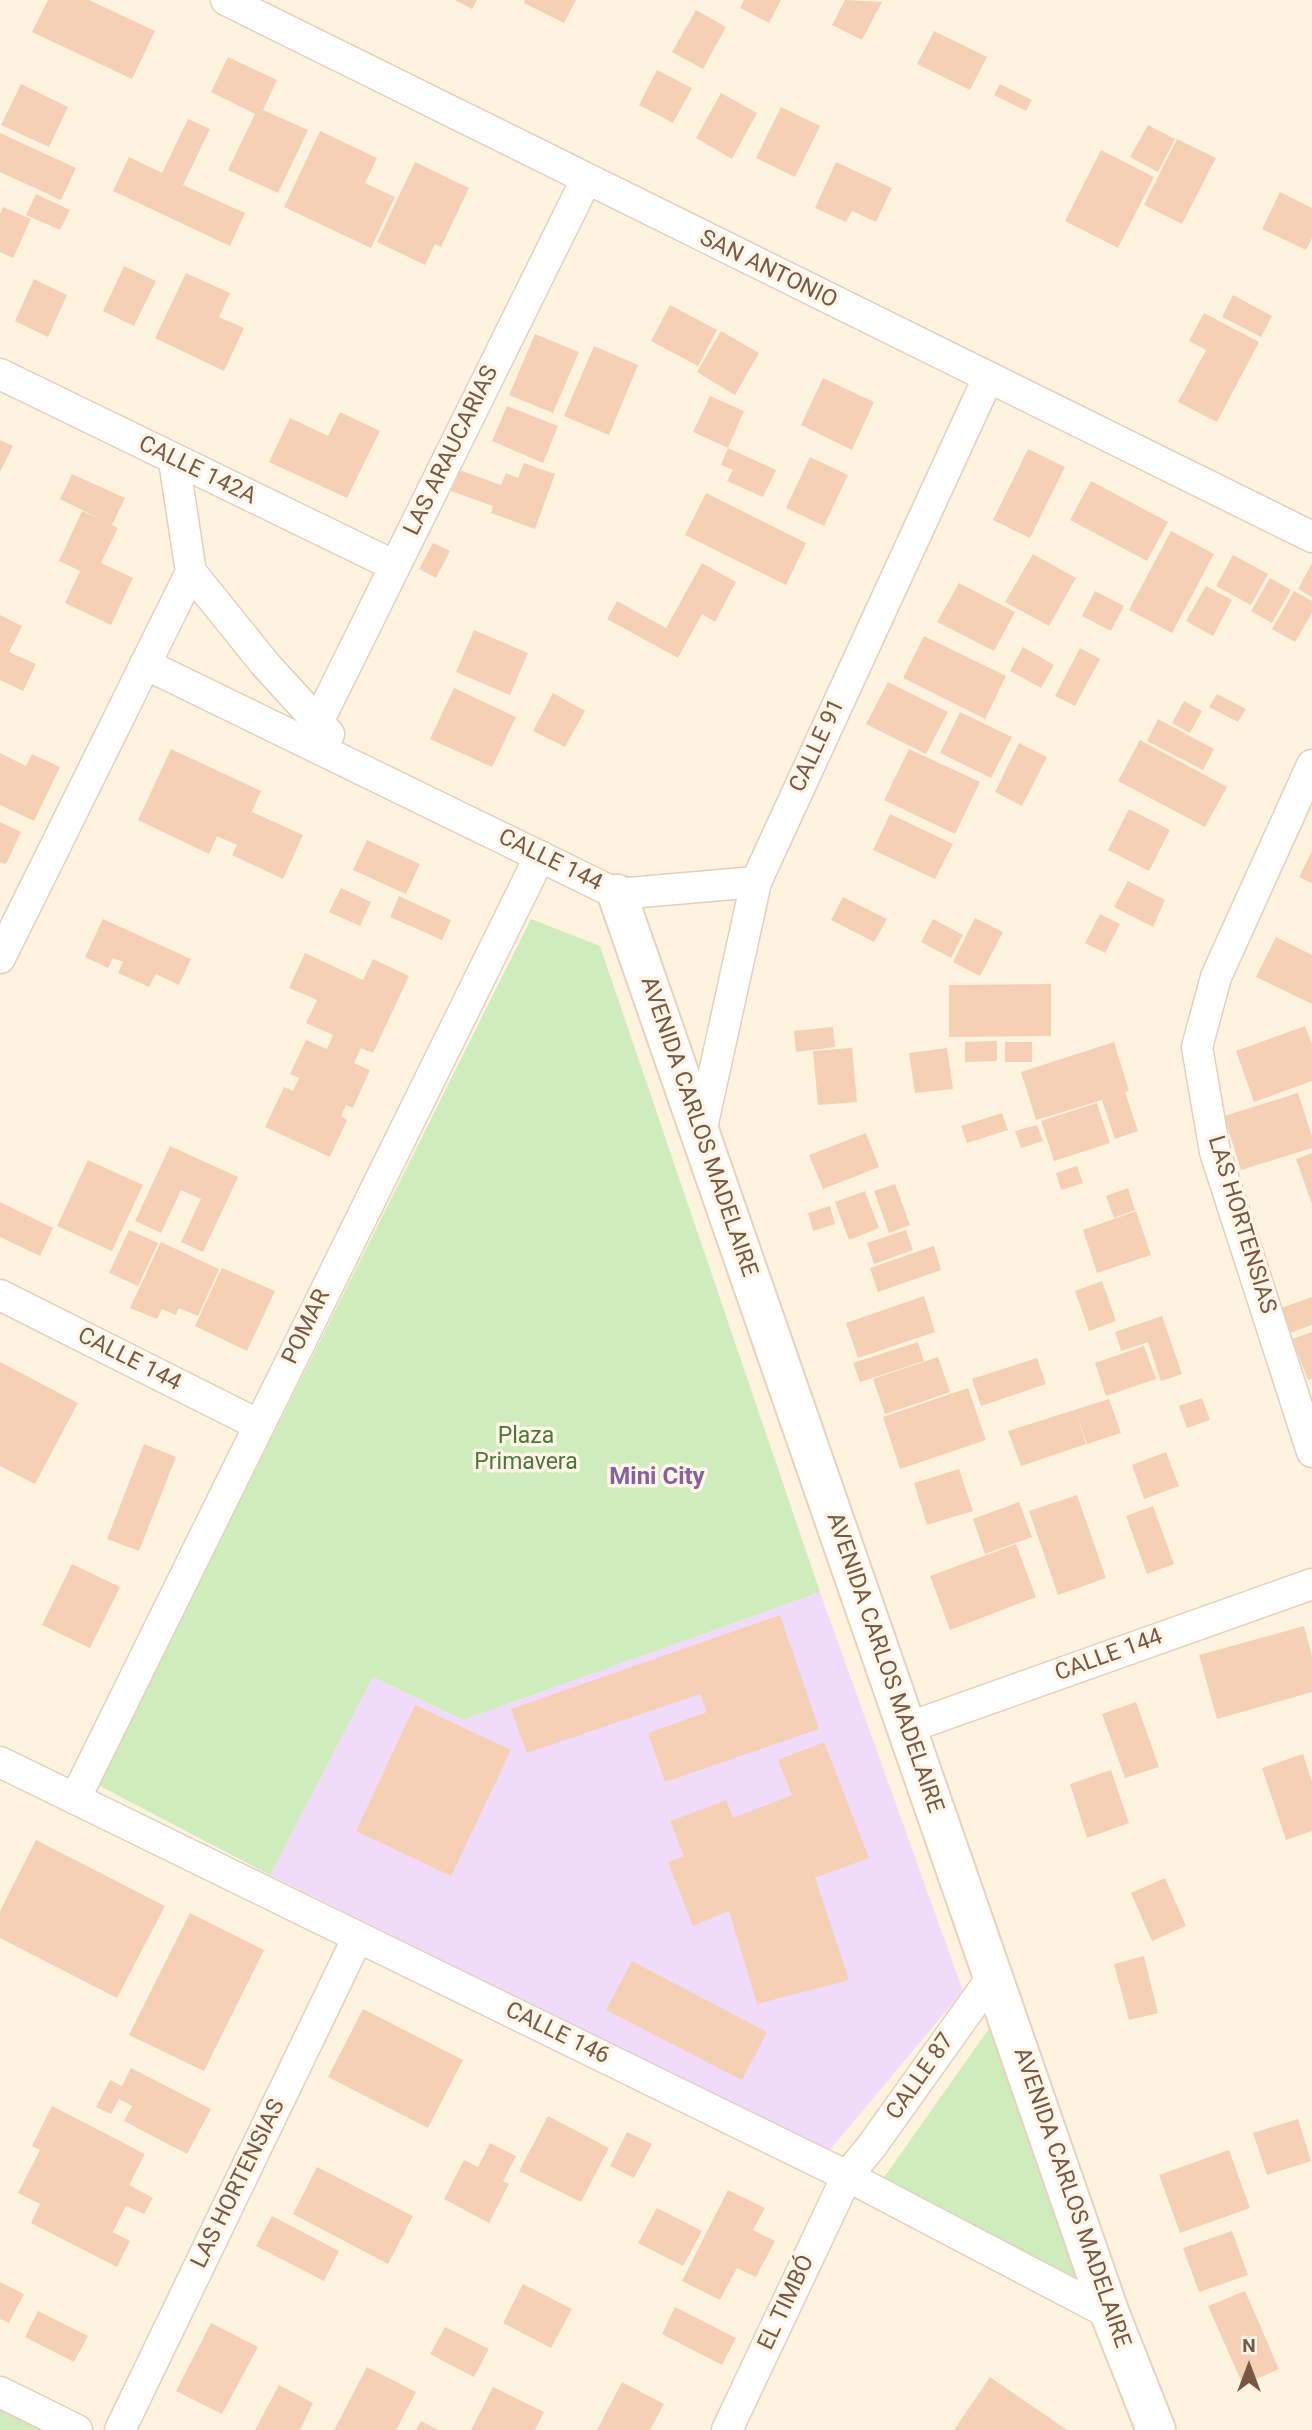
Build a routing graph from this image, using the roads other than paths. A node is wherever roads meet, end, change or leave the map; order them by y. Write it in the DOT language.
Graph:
graph roads {
  1 [pos="226,0"];
  2 [pos="586,180"];
  3 [pos="0,374"];
  4 [pos="988,378"];
  5 [pos="174,461"];
  6 [pos="1312,537"];
  7 [pos="395,566"];
  8 [pos="191,572"];
  9 [pos="145,664"];
  10 [pos="318,722"];
  11 [pos="1312,765"];
  12 [pos="359,766"];
  13 [pos="540,856"];
  14 [pos="756,882"];
  15 [pos="617,894"];
  16 [pos="0,958"];
  17 [pos="701,1132"];
  18 [pos="0,1294"];
  19 [pos="259,1425"];
  20 [pos="1312,1452"];
  21 [pos="1312,1584"];
  22 [pos="907,1728"];
  23 [pos="0,1762"];
  24 [pos="75,1799"];
  25 [pos="358,1937"];
  26 [pos="993,1976"];
  27 [pos="847,2176"];
  28 [pos="1110,2314"];
  29 [pos="0,2392"];
  30 [pos="78,2430"];
  31 [pos="120,2430"];
  32 [pos="727,2430"];
  33 [pos="1156,2430"];
  1 -- 2 [label="street, SAN ANTONIO"];
  2 -- 4 [label="street, SAN ANTONIO"];
  2 -- 7 [label="street, LAS ARAUCARIAS"];
  3 -- 5 [label="street, CALLE 142A"];
  4 -- 6 [label="street, SAN ANTONIO"];
  4 -- 14 [label="street, CALLE 91"];
  5 -- 7 [label="street, CALLE 142A"];
  5 -- 8 [label="street"];
  7 -- 10 [label="street, LAS ARAUCARIAS"];
  8 -- 9 [label="street"];
  8 -- 10 [label="street, CALLE 144"];
  9 -- 12 [label="street, CALLE 144"];
  9 -- 16 [label="street"];
  10 -- 12 [label="street, CALLE 144"];
  11 -- 20 [label="street, LAS HORTENSIAS"];
  12 -- 13 [label="street, CALLE 144"];
  13 -- 15 [label="street, CALLE 144"];
  13 -- 19 [label="street, POMAR"];
  14 -- 15 [label="street, CALLE 144"];
  14 -- 17 [label="street, CALLE 91"];
  15 -- 17 [label="main road, AVENIDA CARLOS MADELAIRE"];
  17 -- 22 [label="main road, AVENIDA CARLOS MADELAIRE"];
  18 -- 19 [label="street, CALLE 144"];
  19 -- 24 [label="street, POMAR"];
  21 -- 22 [label="street, CALLE 144"];
  22 -- 26 [label="main road, AVENIDA CARLOS MADELAIRE"];
  23 -- 24 [label="street, CALLE 146"];
  24 -- 25 [label="street, CALLE 146"];
  25 -- 27 [label="street, CALLE 146"];
  25 -- 31 [label="street, LAS HORTENSIAS"];
  26 -- 27 [label="street, CALLE 87"];
  26 -- 28 [label="main road, AVENIDA CARLOS MADELAIRE"];
  27 -- 28 [label="street, CALLE 146"];
  27 -- 32 [label="street, EL TIMBÓ"];
  28 -- 33 [label="main road, AVENIDA CARLOS MADELAIRE"];
  29 -- 30 [label="street"];
}
